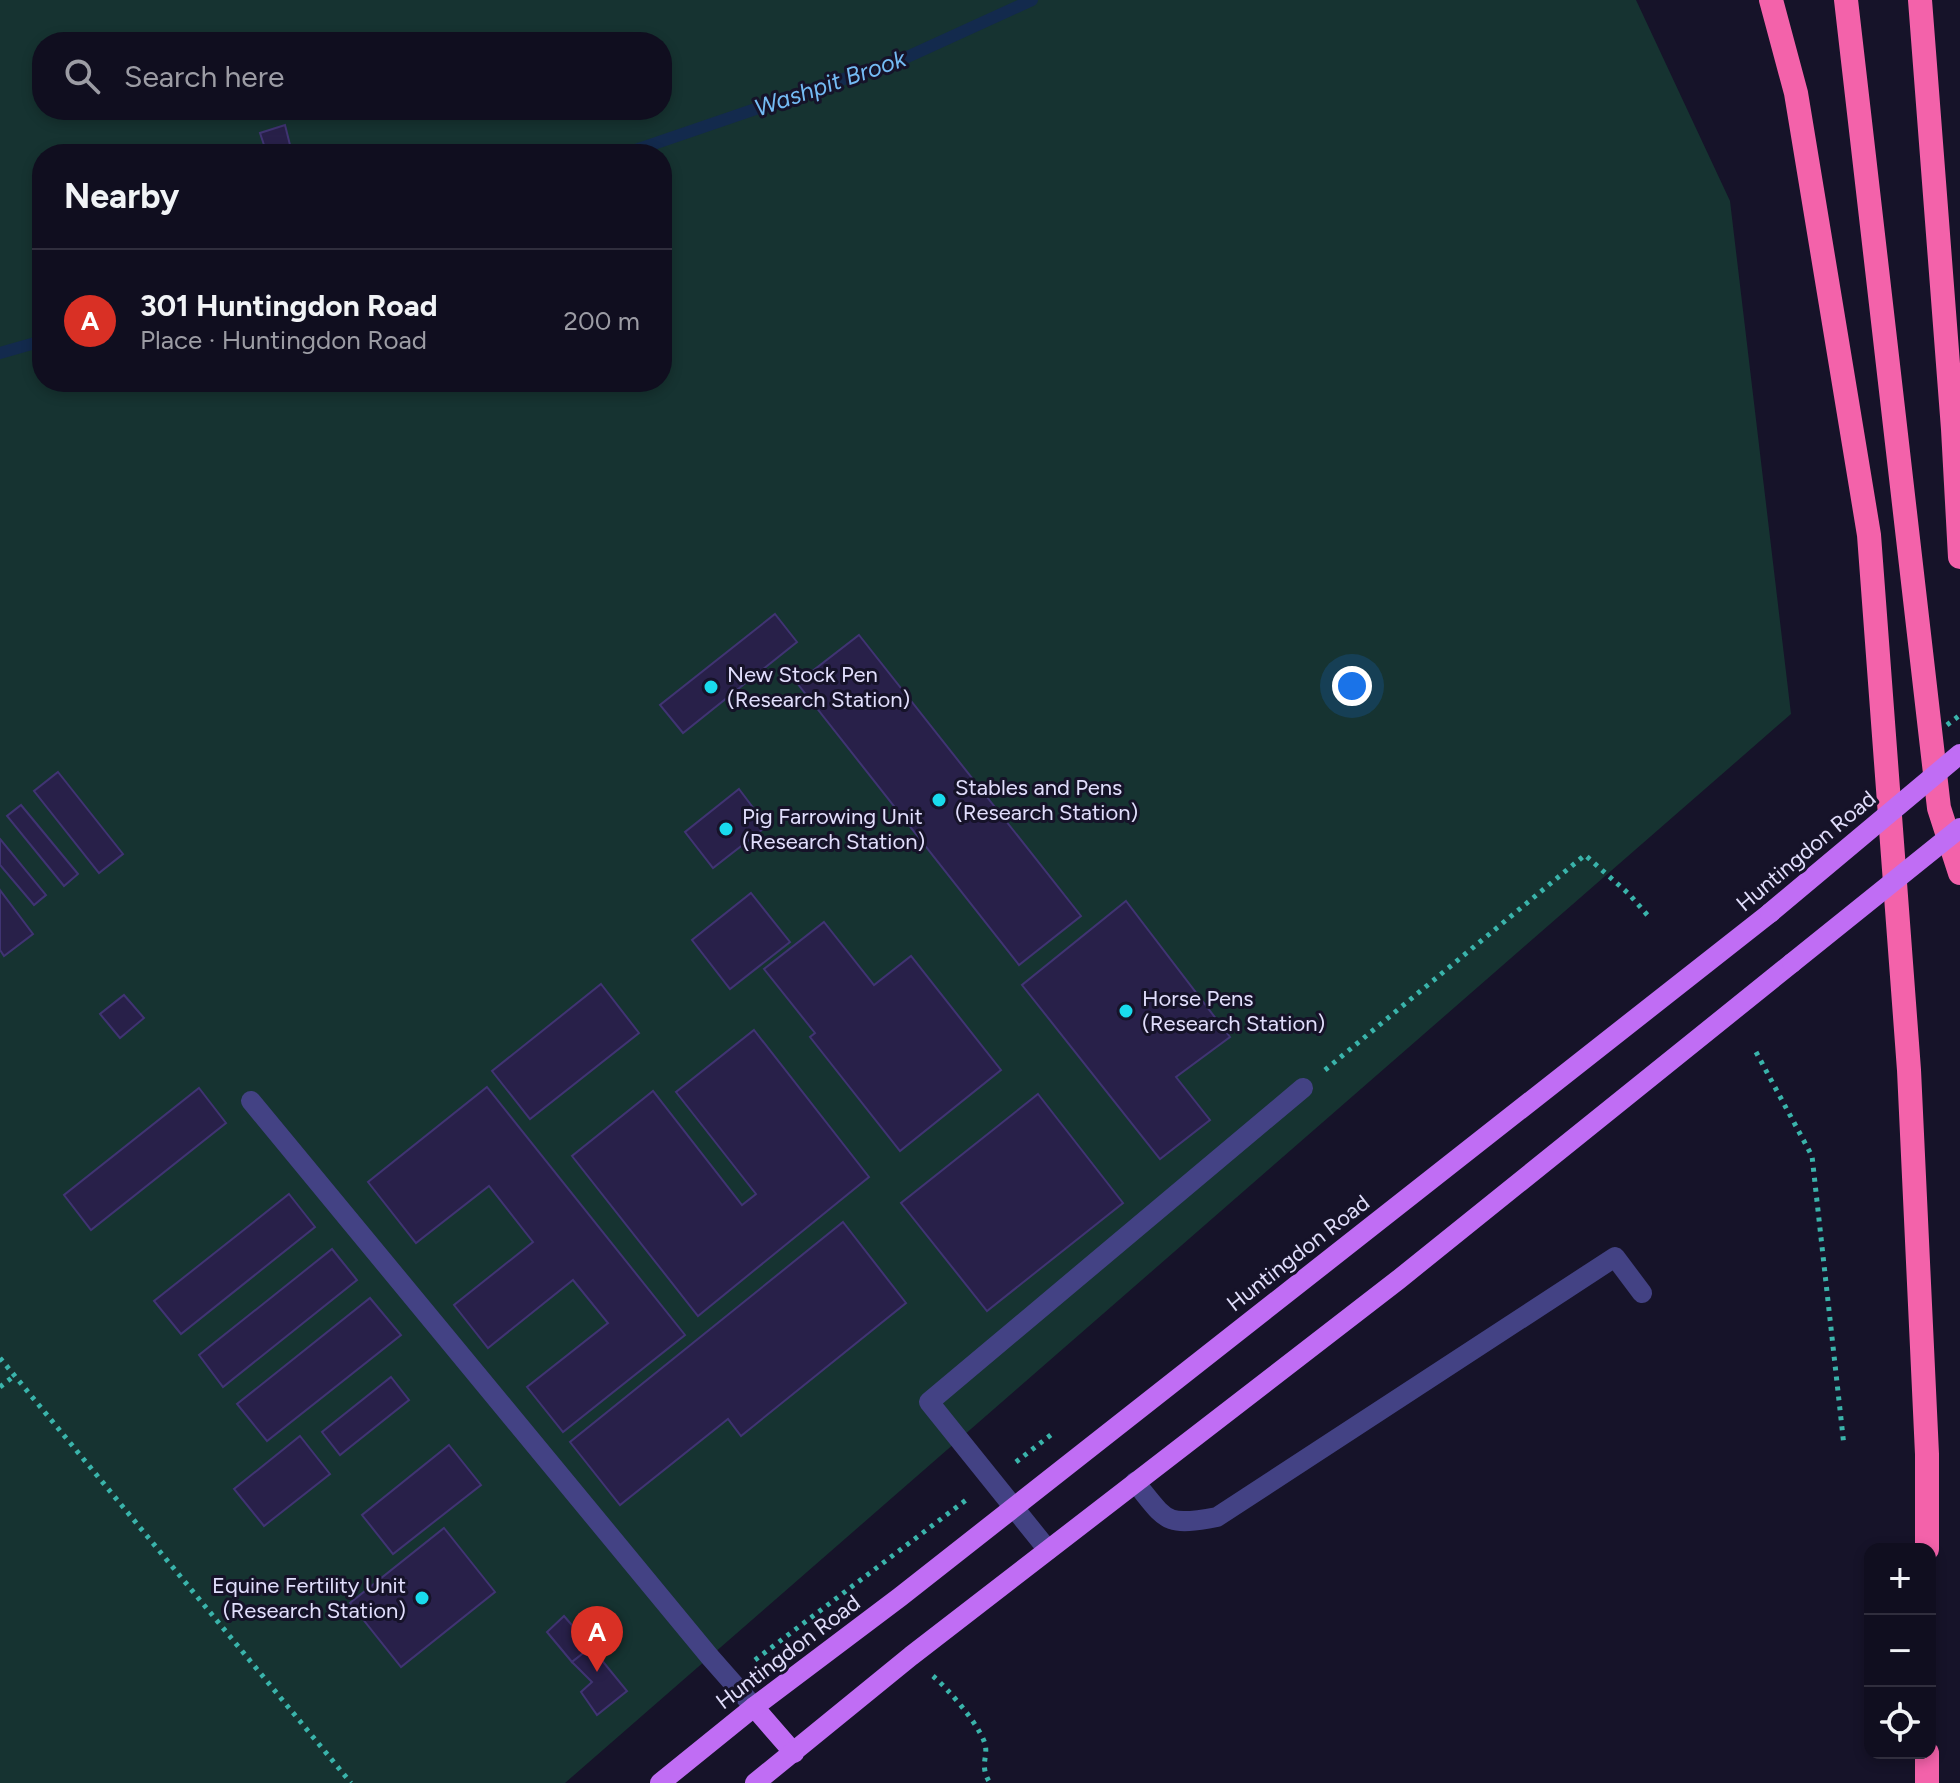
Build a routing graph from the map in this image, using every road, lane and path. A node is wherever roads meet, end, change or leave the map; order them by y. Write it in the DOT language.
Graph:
graph roads {
  1 [pos="1771,0"];
  2 [pos="1846,0"];
  3 [pos="1920,0"];
  4 [pos="1960,557"];
  5 [pos="1960,754"];
  6 [pos="1960,828"];
  7 [pos="1960,873"];
  8 [pos="1649,917"];
  9 [pos="1756,1052"];
  10 [pos="1303,1088"];
  11 [pos="251,1101"];
  12 [pos="1642,1293"];
  13 [pos="0,1358"];
  14 [pos="14,1376"];
  15 [pos="0,1387"];
  16 [pos="1844,1446"];
  17 [pos="991,1481"];
  18 [pos="1135,1482"];
  19 [pos="1013,1508"];
  20 [pos="1927,1543"];
  21 [pos="1048,1550"];
  22 [pos="911,1656"];
  23 [pos="729,1679"];
  24 [pos="754,1707"];
  25 [pos="794,1753"];
  26 [pos="1927,1759"];
  27 [pos="351,1783"];
  28 [pos="660,1783"];
  29 [pos="755,1783"];
  30 [pos="990,1783"];
  31 [pos="1927,1783"];
  1 -- 20 [label="highway"];
  2 -- 7 [label="highway"];
  3 -- 4 [label="highway"];
  5 -- 19 [label="main road, Huntingdon Road, bridge"];
  6 -- 18 [label="main road, bridge"];
  8 -- 10 [label="path"];
  9 -- 16 [label="path"];
  10 -- 17 [label="lane"];
  11 -- 23 [label="lane"];
  12 -- 18 [label="lane"];
  13 -- 14 [label="path"];
  14 -- 15 [label="path"];
  14 -- 27 [label="path"];
  17 -- 19 [label="lane"];
  17 -- 23 [label="path"];
  18 -- 21 [label="main road"];
  19 -- 21 [label="lane"];
  19 -- 24 [label="main road, Huntingdon Road"];
  21 -- 22 [label="main road"];
  22 -- 25 [label="main road"];
  22 -- 30 [label="path"];
  23 -- 24 [label="lane"];
  24 -- 25 [label="main road"];
  24 -- 28 [label="main road, Huntingdon Road"];
  25 -- 29 [label="main road"];
  26 -- 31 [label="highway"];
}
